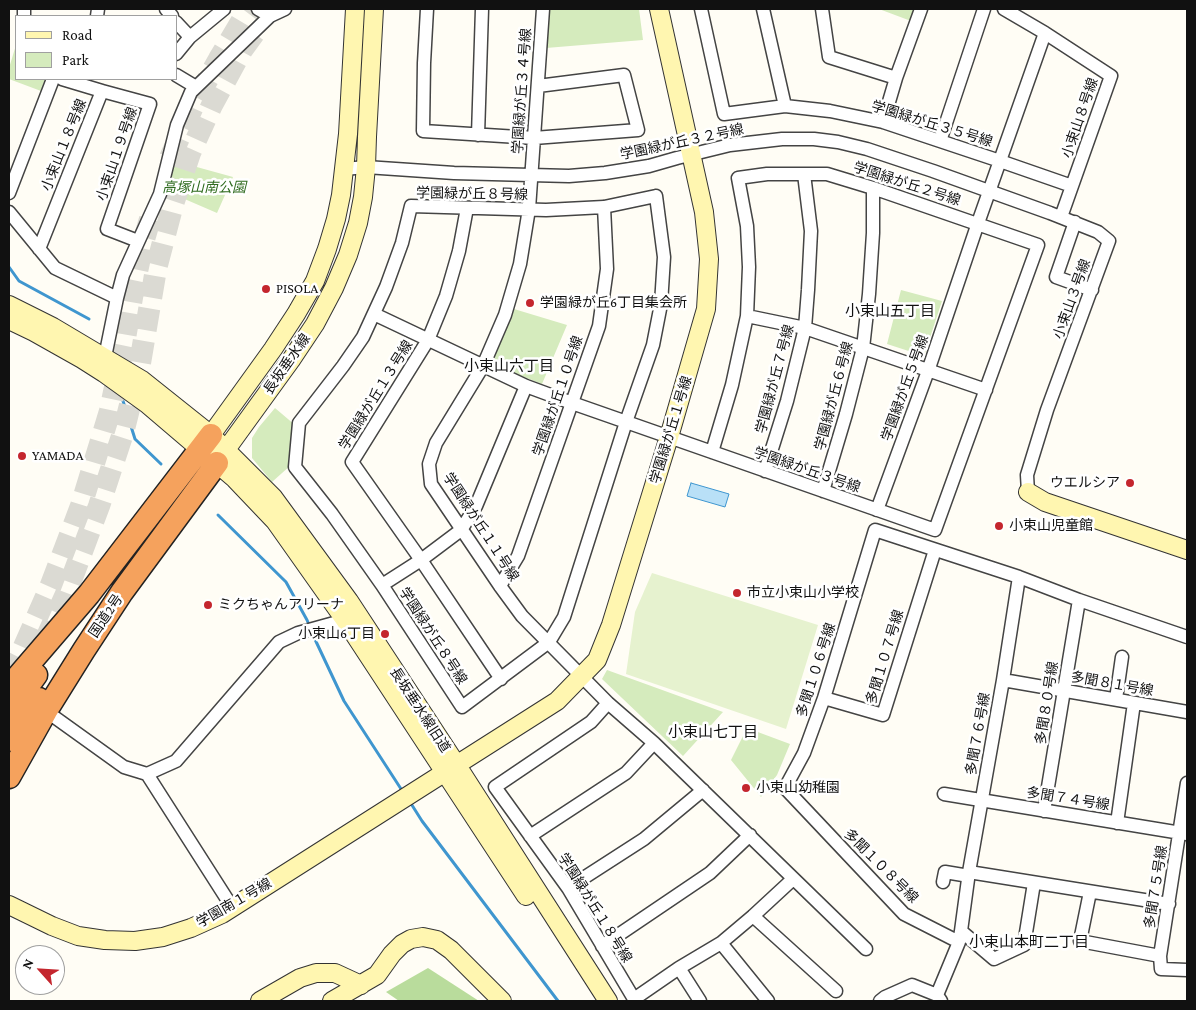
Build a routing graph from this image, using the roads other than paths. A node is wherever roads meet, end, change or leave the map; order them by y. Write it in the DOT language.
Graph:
graph roads {
  1 [pos="224,9"];
  2 [pos="258,9"];
  3 [pos="285,9"];
  4 [pos="355,9"];
  5 [pos="374,9"];
  6 [pos="427,9"];
  7 [pos="482,9"];
  8 [pos="543,9"];
  9 [pos="660,9"];
  10 [pos="701,9"];
  11 [pos="763,9"];
  12 [pos="822,9"];
  13 [pos="921,9"];
  14 [pos="984,9"];
  15 [pos="1004,9"];
  16 [pos="270,16"];
  17 [pos="178,24"];
  18 [pos="1044,33"];
  19 [pos="190,37"];
  20 [pos="178,52"];
  21 [pos="178,76"];
  22 [pos="896,78"];
  23 [pos="53,80"];
  24 [pos="65,80"];
  25 [pos="538,86"];
  26 [pos="196,87"];
  27 [pos="102,91"];
  28 [pos="784,106"];
  29 [pos="883,122"];
  30 [pos="478,135"];
  31 [pos="534,138"];
  32 [pos="940,141"];
  33 [pos="692,154"];
  34 [pos="1000,161"];
  35 [pos="366,167"];
  36 [pos="344,168"];
  37 [pos="804,174"];
  38 [pos="531,176"];
  39 [pos="1072,186"];
  40 [pos="873,188"];
  41 [pos="989,191"];
  42 [pos="9,193"];
  43 [pos="604,207"];
  44 [pos="467,208"];
  45 [pos="529,209"];
  46 [pos="9,212"];
  47 [pos="1061,217"];
  48 [pos="1075,222"];
  49 [pos="978,223"];
  50 [pos="138,241"];
  51 [pos="39,249"];
  52 [pos="1092,290"];
  53 [pos="117,298"];
  54 [pos="9,305"];
  55 [pos="374,314"];
  56 [pos="747,316"];
  57 [pos="9,320"];
  58 [pos="805,328"];
  59 [pos="428,340"];
  60 [pos="863,348"];
  61 [pos="105,357"];
  62 [pos="483,366"];
  63 [pos="928,371"];
  64 [pos="526,386"];
  65 [pos="986,390"];
  66 [pos="572,403"];
  67 [pos="626,422"];
  68 [pos="669,436"];
  69 [pos="213,449"];
  70 [pos="712,452"];
  71 [pos="765,471"];
  72 [pos="823,491"];
  73 [pos="1028,492"];
  74 [pos="877,510"];
  75 [pos="461,530"];
  76 [pos="935,530"];
  77 [pos="935,550"];
  78 [pos="1187,550"];
  79 [pos="420,560"];
  80 [pos="1019,577"];
  81 [pos="382,586"];
  82 [pos="500,586"];
  83 [pos="122,592"];
  84 [pos="89,594"];
  85 [pos="1079,600"];
  86 [pos="346,620"];
  87 [pos="1187,637"];
  88 [pos="549,642"];
  89 [pos="1122,657"];
  90 [pos="581,677"];
  91 [pos="501,679"];
  92 [pos="1003,680"];
  93 [pos="9,687"];
  94 [pos="1064,690"];
  95 [pos="824,698"];
  96 [pos="1116,699"];
  97 [pos="1134,702"];
  98 [pos="608,703"];
  99 [pos="46,711"];
  100 [pos="9,712"];
  101 [pos="1187,712"];
  102 [pos="9,740"];
  103 [pos="654,743"];
  104 [pos="450,767"];
  105 [pos="148,774"];
  106 [pos="9,777"];
  107 [pos="426,783"];
  108 [pos="1187,783"];
  109 [pos="785,788"];
  110 [pos="703,790"];
  111 [pos="944,794"];
  112 [pos="982,800"];
  113 [pos="1044,811"];
  114 [pos="1117,823"];
  115 [pos="1184,833"];
  116 [pos="750,835"];
  117 [pos="530,836"];
  118 [pos="969,874"];
  119 [pos="793,879"];
  120 [pos="943,882"];
  121 [pos="1034,883"];
  122 [pos="568,888"];
  123 [pos="1090,892"];
  124 [pos="1169,904"];
  125 [pos="9,905"];
  126 [pos="232,907"];
  127 [pos="754,916"];
  128 [pos="960,936"];
  129 [pos="721,943"];
  130 [pos="602,946"];
  131 [pos="866,949"];
  132 [pos="1160,956"];
  133 [pos="678,968"];
  134 [pos="1187,970"];
  135 [pos="361,985"];
  136 [pos="836,991"];
  137 [pos="939,998"];
  138 [pos="884,1000"];
  139 [pos="260,1001"];
  140 [pos="332,1001"];
  141 [pos="502,1001"];
  142 [pos="594,1001"];
  143 [pos="608,1001"];
  144 [pos="700,1001"];
  145 [pos="768,1001"];
  1 -- 19 [label="street"];
  2 -- 16 [label="street"];
  3 -- 16 [label="street"];
  4 -- 36 [label="street, 長坂垂水線"];
  5 -- 35 [label="street, 長坂垂水線"];
  6 -- 30 [label="street"];
  7 -- 30 [label="street"];
  8 -- 25 [label="street, 学園緑が丘３４号線"];
  9 -- 33 [label="street, 学園緑が丘１号線"];
  10 -- 28 [label="street, 学園緑が丘３５号線"];
  11 -- 28 [label="street"];
  12 -- 22 [label="street"];
  13 -- 22 [label="street"];
  14 -- 32 [label="street"];
  15 -- 18 [label="street"];
  16 -- 26 [label="street"];
  17 -- 19 [label="street"];
  18 -- 34 [label="street, 学園緑が丘５号線"];
  18 -- 39 [label="street, 小束山８号線"];
  19 -- 20 [label="street"];
  21 -- 26 [label="street"];
  22 -- 29 [label="street"];
  23 -- 42 [label="street"];
  24 -- 27 [label="street, 小束山１８号線"];
  25 -- 31 [label="street, 学園緑が丘３４号線"];
  25 -- 31 [label="street"];
  26 -- 50 [label="street"];
  27 -- 50 [label="street, 小束山１９号線"];
  27 -- 51 [label="street, 小束山１８号線"];
  28 -- 29 [label="street, 学園緑が丘３５号線"];
  29 -- 32 [label="street, 学園緑が丘３５号線"];
  30 -- 31 [label="street"];
  31 -- 38 [label="street, 学園緑が丘３４号線"];
  32 -- 34 [label="street, 学園緑が丘３５号線"];
  33 -- 38 [label="street, 学園緑が丘３２号線"];
  33 -- 41 [label="street, 学園緑が丘３２号線"];
  33 -- 68 [label="street, 学園緑が丘１号線"];
  34 -- 39 [label="street, 学園緑が丘３５号線"];
  34 -- 41 [label="street, 学園緑が丘５号線"];
  35 -- 36 [label="street, 学園緑が丘３２号線"];
  35 -- 38 [label="street, 学園緑が丘３２号線"];
  35 -- 69 [label="street, 長坂垂水線"];
  36 -- 69 [label="street, 長坂垂水線"];
  37 -- 40 [label="street, 学園緑が丘２号線"];
  37 -- 56 [label="street, 学園緑が丘２号線"];
  37 -- 58 [label="street, 学園緑が丘７号線"];
  38 -- 45 [label="street, 学園緑が丘１１号線"];
  39 -- 47 [label="street, 小束山８号線"];
  40 -- 49 [label="street, 学園緑が丘２号線"];
  40 -- 60 [label="street, 学園緑が丘６号線"];
  41 -- 47 [label="street, 小束山３号線"];
  41 -- 49 [label="street, 学園緑が丘５号線"];
  43 -- 45 [label="street, 学園緑が丘８号線"];
  43 -- 66 [label="street, 学園緑が丘１０号線"];
  43 -- 67 [label="street, 学園緑が丘８号線"];
  44 -- 45 [label="street, 学園緑が丘８号線"];
  44 -- 55 [label="street, 学園緑が丘８号線"];
  44 -- 59 [label="street, 学園緑が丘１３号線"];
  45 -- 62 [label="street, 学園緑が丘１１号線"];
  46 -- 51 [label="street"];
  47 -- 48 [label="street, 小束山３号線"];
  48 -- 52 [label="street, 小束山３号線"];
  48 -- 52 [label="street"];
  49 -- 63 [label="street, 学園緑が丘５号線"];
  49 -- 65 [label="street, 学園緑が丘２号線"];
  50 -- 53 [label="street"];
  51 -- 53 [label="street"];
  52 -- 73 [label="street, 小束山３号線"];
  53 -- 61 [label="street"];
  54 -- 61 [label="street"];
  55 -- 59 [label="street, 学園緑が丘３号線"];
  55 -- 81 [label="street, 学園緑が丘８号線"];
  56 -- 58 [label="street"];
  56 -- 70 [label="street, 学園緑が丘２号線"];
  57 -- 69 [label="street"];
  58 -- 60 [label="street"];
  58 -- 71 [label="street, 学園緑が丘７号線"];
  59 -- 62 [label="street, 学園緑が丘３号線"];
  59 -- 79 [label="street, 学園緑が丘１３号線"];
  60 -- 63 [label="street"];
  60 -- 72 [label="street, 学園緑が丘６号線"];
  61 -- 69 [label="street"];
  62 -- 64 [label="street, 学園緑が丘３号線"];
  62 -- 75 [label="street, 学園緑が丘１１号線"];
  63 -- 65 [label="street"];
  63 -- 74 [label="street, 学園緑が丘５号線"];
  64 -- 66 [label="street, 学園緑が丘３号線"];
  64 -- 75 [label="street"];
  65 -- 76 [label="street, 学園緑が丘２号線"];
  66 -- 67 [label="street, 学園緑が丘３号線"];
  66 -- 82 [label="street, 学園緑が丘１０号線"];
  67 -- 68 [label="street, 学園緑が丘３号線"];
  67 -- 88 [label="street, 学園緑が丘８号線"];
  68 -- 70 [label="street, 学園緑が丘３号線"];
  68 -- 90 [label="street, 学園緑が丘１号線"];
  69 -- 83 [label="highway, 国道2号"];
  69 -- 84 [label="highway, 国道2号"];
  69 -- 86 [label="street, 長坂垂水線旧道"];
  69 -- 104 [label="street, 長坂垂水線旧道"];
  70 -- 71 [label="street, 学園緑が丘３号線"];
  71 -- 72 [label="street, 学園緑が丘３号線"];
  72 -- 74 [label="street, 学園緑が丘３号線"];
  73 -- 78 [label="street"];
  74 -- 76 [label="street, 学園緑が丘３号線"];
  75 -- 79 [label="street"];
  75 -- 82 [label="street, 学園緑が丘１１号線"];
  77 -- 80 [label="street, 多聞１０６号線"];
  77 -- 95 [label="street, 多聞１０７号線"];
  77 -- 95 [label="street, 多聞１０６号線"];
  79 -- 81 [label="street"];
  79 -- 91 [label="street, 学園緑が丘１３号線"];
  80 -- 85 [label="street"];
  80 -- 92 [label="street, 多聞７６号線"];
  81 -- 91 [label="street, 学園緑が丘８号線"];
  82 -- 88 [label="street, 学園緑が丘１１号線"];
  83 -- 99 [label="highway, 国道2号"];
  83 -- 102 [label="highway"];
  84 -- 93 [label="highway, 国道2号"];
  84 -- 100 [label="highway"];
  85 -- 87 [label="street"];
  85 -- 94 [label="street, 多聞８０号線"];
  86 -- 104 [label="street, 長坂垂水線旧道"];
  86 -- 105 [label="street"];
  88 -- 90 [label="street, 学園緑が丘１１号線"];
  88 -- 91 [label="street, 学園緑が丘８号線"];
  89 -- 96 [label="street"];
  90 -- 98 [label="street, 学園緑が丘１１号線"];
  90 -- 104 [label="street, 学園緑が丘１号線"];
  92 -- 94 [label="street, 多聞８１号線"];
  92 -- 112 [label="street, 多聞７６号線"];
  94 -- 96 [label="street, 多聞８１号線"];
  94 -- 113 [label="street, 多聞８０号線"];
  95 -- 109 [label="street, 多聞１０６号線"];
  96 -- 97 [label="street, 多聞８１号線"];
  97 -- 101 [label="street, 多聞８１号線"];
  97 -- 114 [label="street"];
  98 -- 103 [label="street, 学園緑が丘１１号線"];
  98 -- 117 [label="street, 学園緑が丘１８号線"];
  99 -- 105 [label="street"];
  99 -- 106 [label="highway, 国道2号"];
  103 -- 110 [label="street, 学園緑が丘１１号線"];
  103 -- 117 [label="street"];
  104 -- 107 [label="street, 学園緑が丘１号線"];
  104 -- 142 [label="street, 長坂垂水線旧道"];
  104 -- 143 [label="street, 長坂垂水線旧道"];
  105 -- 126 [label="street"];
  107 -- 126 [label="street, 学園南１号線"];
  108 -- 115 [label="street, 多聞７５号線"];
  109 -- 128 [label="street, 多聞１０８号線"];
  110 -- 116 [label="street, 学園緑が丘１１号線"];
  110 -- 122 [label="street"];
  111 -- 112 [label="street, 多聞７４号線"];
  112 -- 113 [label="street, 多聞７４号線"];
  112 -- 118 [label="street, 多聞７６号線"];
  113 -- 114 [label="street, 多聞７４号線"];
  114 -- 115 [label="street, 多聞７４号線"];
  115 -- 124 [label="street, 多聞７５号線"];
  116 -- 119 [label="street, 学園緑が丘１１号線"];
  116 -- 130 [label="street"];
  117 -- 122 [label="street, 学園緑が丘１８号線"];
  118 -- 120 [label="street"];
  118 -- 121 [label="street"];
  118 -- 128 [label="street, 多聞７６号線"];
  119 -- 127 [label="street, 学園緑が丘１８号線"];
  119 -- 131 [label="street, 学園緑が丘１１号線"];
  121 -- 123 [label="street"];
  121 -- 128 [label="street, 多聞１０８号線"];
  122 -- 130 [label="street, 学園緑が丘１８号線"];
  123 -- 124 [label="street"];
  123 -- 132 [label="street"];
  124 -- 132 [label="street, 多聞７５号線"];
  125 -- 126 [label="street, 学園南１号線"];
  127 -- 129 [label="street, 学園緑が丘１８号線"];
  127 -- 136 [label="street"];
  128 -- 137 [label="street, 多聞７６号線"];
  129 -- 133 [label="street, 学園緑が丘１８号線"];
  129 -- 145 [label="street"];
  130 -- 133 [label="street, 学園緑が丘１８号線"];
  132 -- 134 [label="street"];
  133 -- 144 [label="street"];
  135 -- 139 [label="street"];
  135 -- 140 [label="street"];
  135 -- 141 [label="street"];
  137 -- 138 [label="street"];
}
